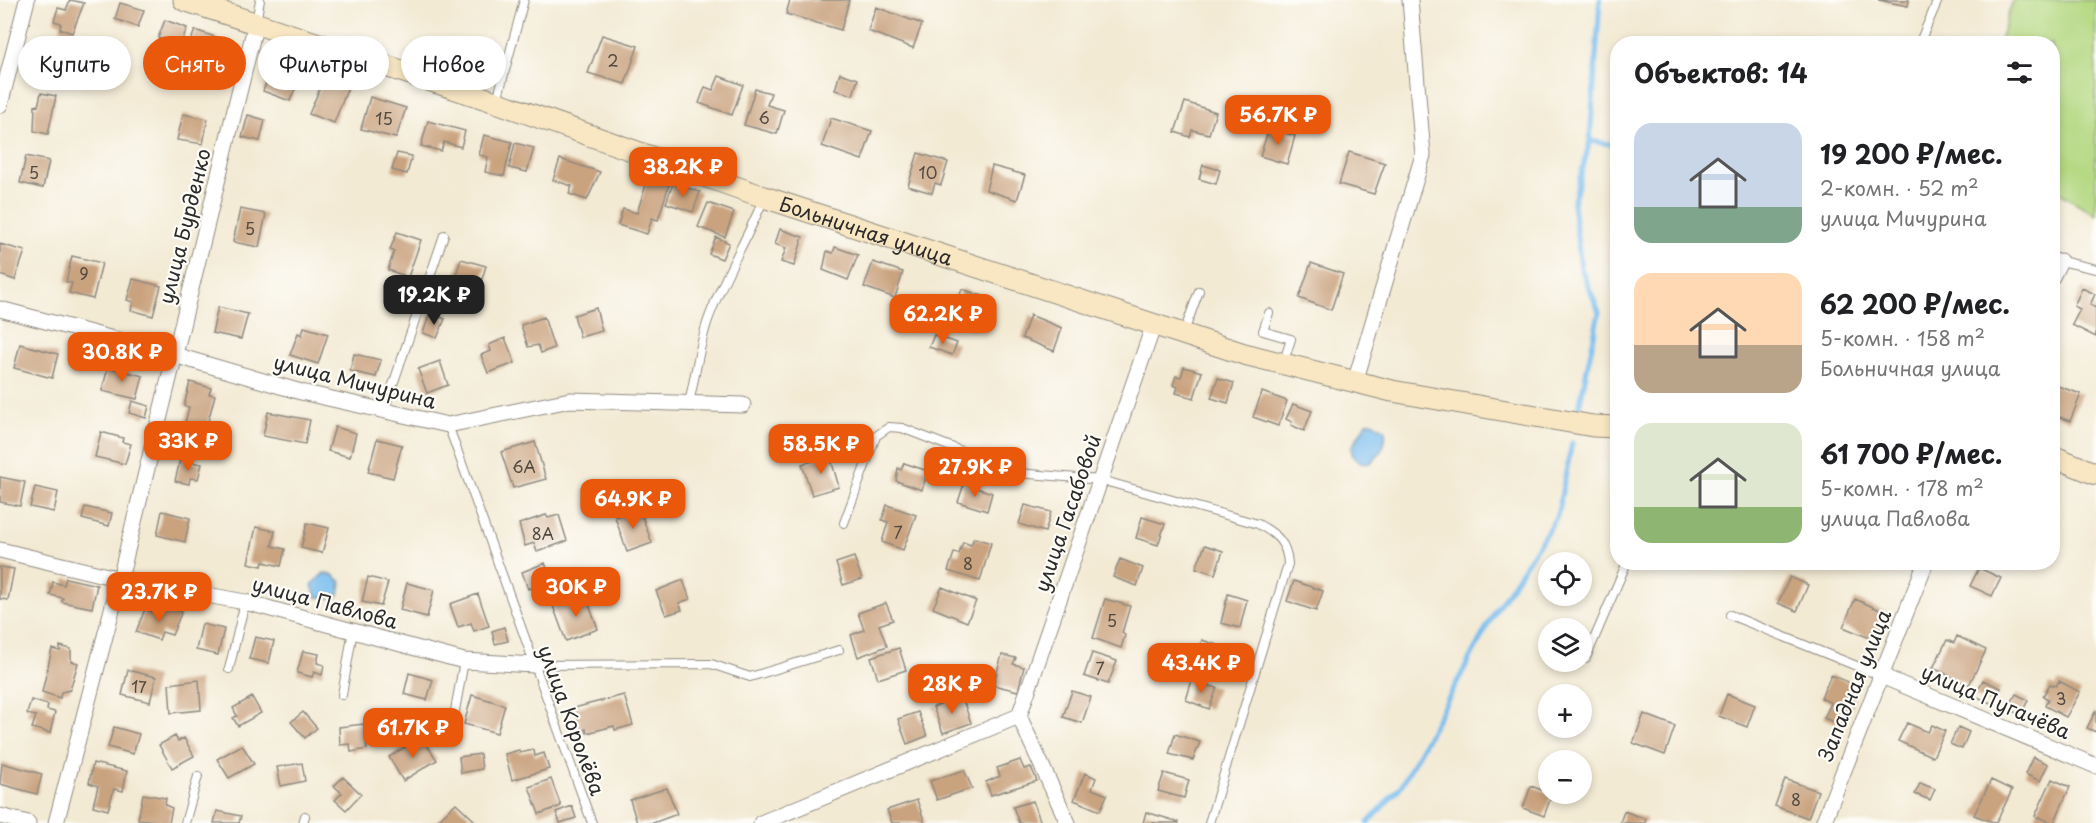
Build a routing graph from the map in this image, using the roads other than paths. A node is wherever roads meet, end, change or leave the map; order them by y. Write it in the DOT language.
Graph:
graph roads {
  1 [pos="27,0"];
  2 [pos="184,0"];
  3 [pos="260,0"];
  4 [pos="524,0"];
  5 [pos="1410,0"];
  6 [pos="1938,0"];
  7 [pos="256,24"];
  8 [pos="1922,36"];
  9 [pos="496,102"];
  10 [pos="0,105"];
  11 [pos="764,197"];
  12 [pos="444,235"];
  13 [pos="2060,261"];
  14 [pos="2096,269"];
  15 [pos="1199,291"];
  16 [pos="0,309"];
  17 [pos="1269,313"];
  18 [pos="1154,324"];
  19 [pos="1184,334"];
  20 [pos="174,355"];
  21 [pos="1283,366"];
  22 [pos="1355,382"];
  23 [pos="689,403"];
  24 [pos="743,405"];
  25 [pos="384,411"];
  26 [pos="448,425"];
  27 [pos="1610,427"];
  28 [pos="2060,459"];
  29 [pos="2096,474"];
  30 [pos="1101,480"];
  31 [pos="844,523"];
  32 [pos="0,550"];
  33 [pos="1624,570"];
  34 [pos="1923,570"];
  35 [pos="120,579"];
  36 [pos="245,602"];
  37 [pos="1730,615"];
  38 [pos="353,630"];
  39 [pos="1592,644"];
  40 [pos="839,650"];
  41 [pos="464,661"];
  42 [pos="534,665"];
  43 [pos="229,669"];
  44 [pos="1879,675"];
  45 [pos="342,695"];
  46 [pos="1019,716"];
  47 [pos="450,738"];
  48 [pos="2096,766"];
  49 [pos="198,776"];
  50 [pos="0,816"];
  51 [pos="28,823"];
  52 [pos="56,823"];
  53 [pos="186,823"];
  54 [pos="592,823"];
  55 [pos="761,823"];
  56 [pos="1068,823"];
  57 [pos="1209,823"];
  58 [pos="1823,823"];
  1 -- 10 [label="street"];
  2 -- 7 [label="street, Больничная улица"];
  3 -- 7 [label="lane"];
  4 -- 9 [label="lane"];
  5 -- 22 [label="street"];
  6 -- 8 [label="lane"];
  7 -- 9 [label="street, Больничная улица"];
  7 -- 20 [label="street, улица Бурденко"];
  9 -- 11 [label="street, Больничная улица"];
  11 -- 18 [label="street, Больничная улица"];
  11 -- 23 [label="lane"];
  12 -- 25 [label="lane"];
  13 -- 14 [label="lane"];
  15 -- 19 [label="lane"];
  16 -- 20 [label="street, улица Мичурина"];
  17 -- 21 [label="lane"];
  18 -- 19 [label="street, Больничная улица"];
  18 -- 30 [label="street, улица Гасабовой"];
  19 -- 21 [label="street, Больничная улица"];
  20 -- 25 [label="street, улица Мичурина"];
  20 -- 35 [label="street, улица Бурденко"];
  21 -- 22 [label="street, Больничная улица"];
  22 -- 27 [label="street, Больничная улица"];
  23 -- 24 [label="street, улица Мичурина"];
  23 -- 26 [label="street, улица Мичурина"];
  25 -- 26 [label="street, улица Мичурина"];
  26 -- 42 [label="lane, улица Королёва"];
  28 -- 29 [label="street"];
  30 -- 31 [label="lane"];
  30 -- 46 [label="street, улица Гасабовой"];
  30 -- 57 [label="lane"];
  32 -- 35 [label="street, улица Павлова"];
  33 -- 39 [label="lane"];
  34 -- 44 [label="street, Западная улица"];
  35 -- 36 [label="street, улица Павлова"];
  35 -- 52 [label="street, улица Бурденко"];
  36 -- 38 [label="street, улица Павлова"];
  36 -- 43 [label="lane"];
  37 -- 44 [label="lane"];
  38 -- 41 [label="street, улица Павлова"];
  38 -- 45 [label="lane"];
  40 -- 42 [label="lane"];
  41 -- 42 [label="street, улица Павлова"];
  41 -- 47 [label="lane"];
  42 -- 54 [label="lane, улица Королёва"];
  44 -- 48 [label="street, улица Пугачёва"];
  44 -- 58 [label="street, Западная улица"];
  46 -- 55 [label="street"];
  46 -- 56 [label="street"];
  49 -- 53 [label="lane"];
  50 -- 51 [label="street"];
}
